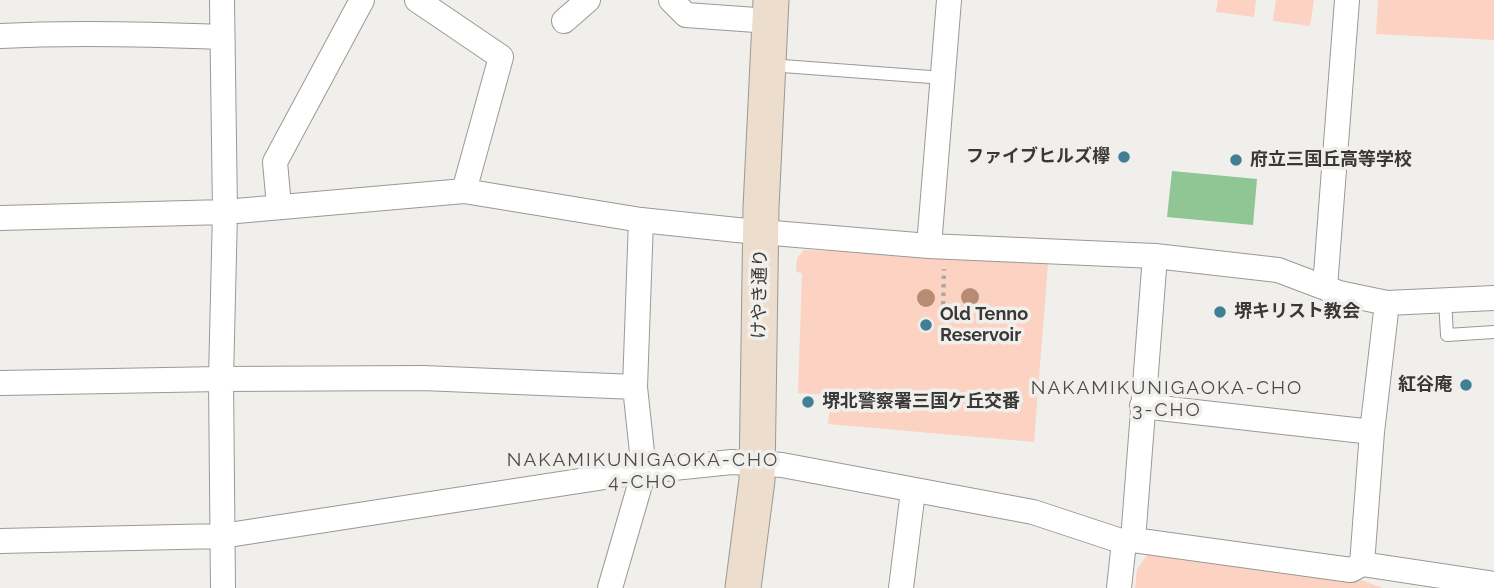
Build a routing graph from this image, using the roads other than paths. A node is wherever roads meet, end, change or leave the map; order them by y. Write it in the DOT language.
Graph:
graph roads {
  1 [pos="222,0"];
  2 [pos="362,0"];
  3 [pos="417,0"];
  4 [pos="588,0"];
  5 [pos="671,0"];
  6 [pos="949,0"];
  7 [pos="1347,0"];
  8 [pos="770,10"];
  9 [pos="564,21"];
  10 [pos="0,36"];
  11 [pos="221,37"];
  12 [pos="767,65"];
  13 [pos="943,78"];
  14 [pos="464,191"];
  15 [pos="279,206"];
  16 [pos="225,212"];
  17 [pos="0,218"];
  18 [pos="641,220"];
  19 [pos="761,232"];
  20 [pos="929,246"];
  21 [pos="1155,256"];
  22 [pos="1325,287"];
  23 [pos="1494,298"];
  24 [pos="1445,300"];
  25 [pos="1387,303"];
  26 [pos="1494,332"];
  27 [pos="221,379"];
  28 [pos="0,383"];
  29 [pos="635,387"];
  30 [pos="1142,406"];
  31 [pos="1372,432"];
  32 [pos="757,463"];
  33 [pos="644,471"];
  34 [pos="914,491"];
  35 [pos="222,536"];
  36 [pos="0,541"];
  37 [pos="1128,541"];
  38 [pos="1362,564"];
  39 [pos="1494,584"];
  40 [pos="223,588"];
  41 [pos="610,588"];
  42 [pos="743,588"];
  43 [pos="901,588"];
  44 [pos="1119,588"];
  1 -- 11 [label="street"];
  2 -- 15 [label="street"];
  3 -- 14 [label="street"];
  4 -- 9 [label="street"];
  5 -- 8 [label="street"];
  6 -- 13 [label="street"];
  7 -- 22 [label="street"];
  8 -- 12 [label="street, けやき通り"];
  10 -- 11 [label="street"];
  11 -- 16 [label="street"];
  12 -- 13 [label="lane"];
  12 -- 19 [label="street, けやき通り"];
  13 -- 20 [label="street"];
  14 -- 15 [label="street"];
  14 -- 18 [label="street"];
  15 -- 16 [label="street"];
  16 -- 17 [label="street"];
  16 -- 27 [label="street"];
  18 -- 19 [label="street"];
  18 -- 29 [label="street"];
  19 -- 20 [label="street"];
  19 -- 32 [label="street, けやき通り"];
  20 -- 21 [label="street"];
  21 -- 22 [label="street"];
  21 -- 30 [label="street"];
  22 -- 25 [label="street"];
  23 -- 24 [label="street"];
  24 -- 25 [label="street"];
  24 -- 26 [label="lane"];
  25 -- 31 [label="street"];
  27 -- 28 [label="street"];
  27 -- 29 [label="street"];
  27 -- 35 [label="street"];
  29 -- 33 [label="street"];
  30 -- 31 [label="street"];
  30 -- 37 [label="street"];
  31 -- 38 [label="street"];
  32 -- 33 [label="street"];
  32 -- 34 [label="street"];
  32 -- 42 [label="street, けやき通り"];
  33 -- 35 [label="street"];
  33 -- 41 [label="street"];
  34 -- 37 [label="street"];
  34 -- 43 [label="street"];
  35 -- 36 [label="street"];
  35 -- 40 [label="street"];
  37 -- 38 [label="street"];
  37 -- 44 [label="street"];
  38 -- 39 [label="street"];
}
